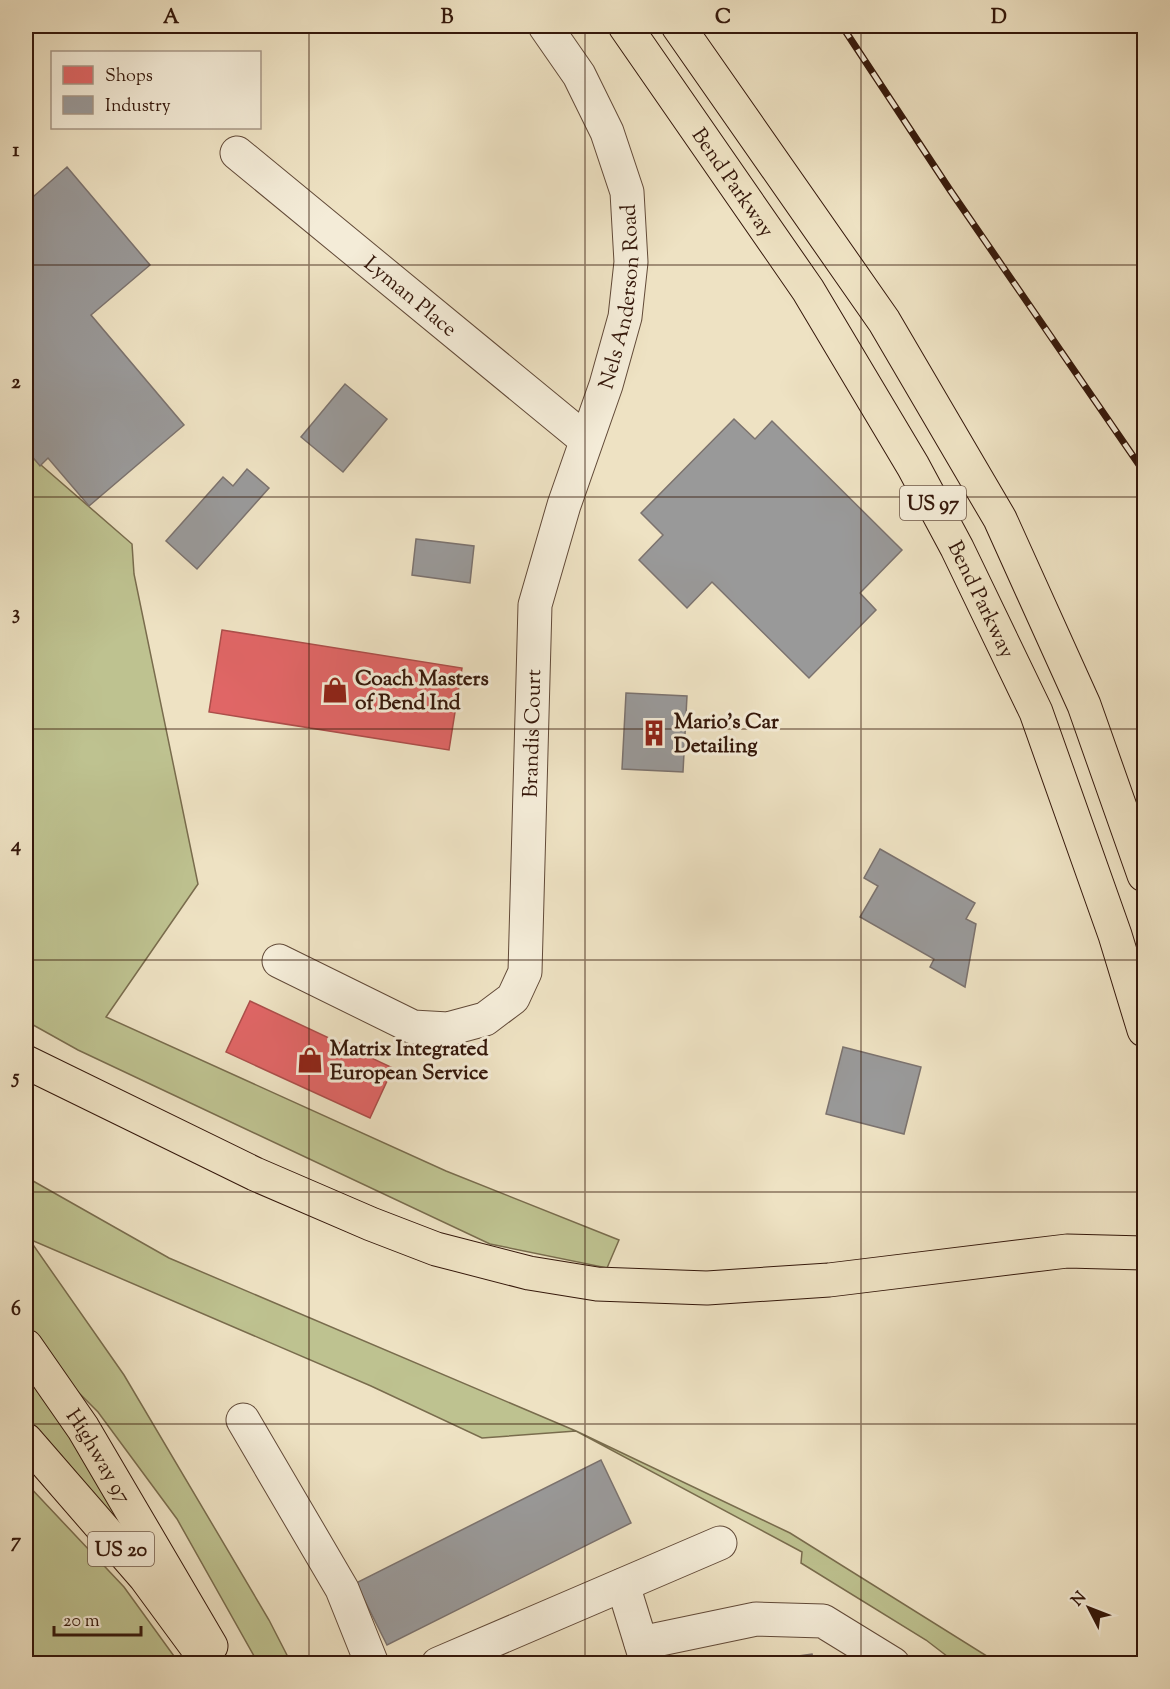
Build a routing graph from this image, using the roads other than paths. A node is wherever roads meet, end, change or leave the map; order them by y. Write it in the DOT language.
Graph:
graph roads {
  1 [pos="545,26"];
  2 [pos="625,26"];
  3 [pos="678,26"];
  4 [pos="237,153"];
  5 [pos="586,440"];
  6 [pos="1144,876"];
  7 [pos="279,961"];
  8 [pos="1144,1030"];
  9 [pos="26,1062"];
  10 [pos="1137,1252"];
  11 [pos="26,1346"];
  12 [pos="243,1420"];
  13 [pos="26,1440"];
  14 [pos="720,1543"];
  15 [pos="623,1585"];
  16 [pos="644,1653"];
  17 [pos="861,1653"];
  18 [pos="209,1664"];
  19 [pos="221,1664"];
  20 [pos="372,1664"];
  21 [pos="438,1664"];
  22 [pos="893,1664"];
  1 -- 5 [label="street, Nels Anderson Road"];
  2 -- 8 [label="main road, Bend Parkway / US 97"];
  3 -- 6 [label="main road, Bend Parkway / US 97"];
  4 -- 5 [label="street, Lyman Place"];
  5 -- 7 [label="street, Brandis Court"];
  9 -- 10 [label="main road"];
  11 -- 19 [label="main road, Highway 97"];
  12 -- 20 [label="street"];
  13 -- 18 [label="main road, US 20"];
  14 -- 15 [label="street"];
  15 -- 16 [label="street"];
  15 -- 21 [label="street"];
  16 -- 17 [label="street"];
  17 -- 22 [label="street"];
}
